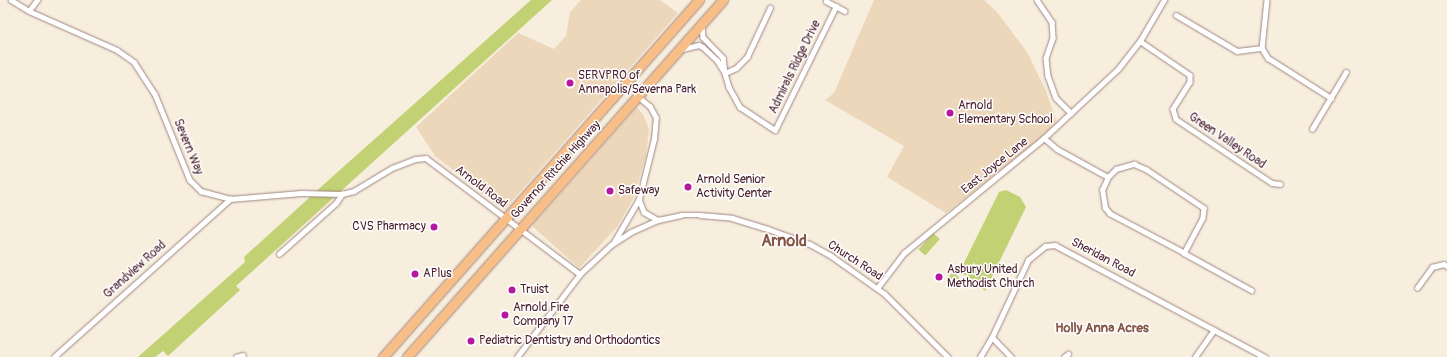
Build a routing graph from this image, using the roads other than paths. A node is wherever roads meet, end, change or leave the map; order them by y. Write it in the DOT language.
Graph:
graph roads {
  1 [pos="11,0"];
  2 [pos="37,0"];
  3 [pos="699,0"];
  4 [pos="723,0"];
  5 [pos="1037,0"];
  6 [pos="1164,0"];
  7 [pos="1267,0"];
  8 [pos="826,1"];
  9 [pos="836,6"];
  10 [pos="770,8"];
  11 [pos="29,11"];
  12 [pos="845,11"];
  13 [pos="1176,15"];
  14 [pos="702,25"];
  15 [pos="1140,41"];
  16 [pos="1262,48"];
  17 [pos="680,50"];
  18 [pos="1346,72"];
  19 [pos="725,73"];
  20 [pos="638,97"];
  21 [pos="1331,98"];
  22 [pos="1071,112"];
  23 [pos="1312,129"];
  24 [pos="1044,138"];
  25 [pos="405,162"];
  26 [pos="1108,177"];
  27 [pos="1280,184"];
  28 [pos="342,194"];
  29 [pos="230,199"];
  30 [pos="639,199"];
  31 [pos="506,218"];
  32 [pos="658,220"];
  33 [pos="521,229"];
  34 [pos="614,242"];
  35 [pos="1184,253"];
  36 [pos="279,254"];
  37 [pos="1447,266"];
  38 [pos="580,274"];
  39 [pos="878,287"];
  40 [pos="1417,288"];
  41 [pos="1251,290"];
  42 [pos="1214,330"];
  43 [pos="992,338"];
  44 [pos="242,355"];
  45 [pos="54,357"];
  46 [pos="236,357"];
  47 [pos="383,357"];
  48 [pos="407,357"];
  49 [pos="517,357"];
  50 [pos="948,357"];
  51 [pos="980,357"];
  52 [pos="1011,357"];
  53 [pos="1195,357"];
  54 [pos="1264,357"];
  1 -- 11 [label="street, Severn Way"];
  2 -- 11 [label="street"];
  3 -- 31 [label="highway, Governor Ritchie Highway"];
  4 -- 14 [label="highway, Governor Ritchie Highway"];
  5 -- 22 [label="street"];
  6 -- 15 [label="street, East Joyce Lane"];
  7 -- 16 [label="street"];
  8 -- 9 [label="street"];
  9 -- 12 [label="street"];
  9 -- 19 [label="street, Admirals Ridge Drive"];
  10 -- 19 [label="street"];
  11 -- 29 [label="street, Severn Way"];
  13 -- 16 [label="street"];
  14 -- 17 [label="highway, Governor Ritchie Highway"];
  14 -- 19 [label="street, Admirals Ridge Drive"];
  15 -- 22 [label="street, East Joyce Lane"];
  15 -- 27 [label="street, Green Valley Road"];
  16 -- 21 [label="street"];
  17 -- 19 [label="street, Admirals Ridge Drive"];
  17 -- 20 [label="highway, Governor Ritchie Highway"];
  18 -- 21 [label="street"];
  20 -- 30 [label="street"];
  20 -- 33 [label="highway, Governor Ritchie Highway"];
  21 -- 23 [label="street"];
  22 -- 24 [label="street, East Joyce Lane"];
  24 -- 26 [label="street"];
  24 -- 39 [label="street, East Joyce Lane"];
  25 -- 28 [label="street, Severn Way"];
  25 -- 31 [label="street, Arnold Road"];
  26 -- 35 [label="street"];
  26 -- 35 [label="street"];
  28 -- 29 [label="street, Severn Way"];
  28 -- 36 [label="street"];
  29 -- 45 [label="street, Grandview Road"];
  30 -- 32 [label="street"];
  30 -- 34 [label="street"];
  31 -- 33 [label="street, Arnold Road"];
  31 -- 47 [label="highway, Governor Ritchie Highway"];
  32 -- 34 [label="street, Church Road"];
  32 -- 39 [label="street, Church Road"];
  33 -- 38 [label="street, Arnold Road"];
  33 -- 48 [label="highway, Governor Ritchie Highway"];
  34 -- 38 [label="street"];
  35 -- 41 [label="street"];
  37 -- 40 [label="street"];
  38 -- 49 [label="street"];
  39 -- 50 [label="street, Church Road"];
  42 -- 43 [label="street, Sheridan Road"];
  42 -- 53 [label="street"];
  42 -- 54 [label="street, Sheridan Road"];
  43 -- 51 [label="street, Sheridan Road"];
  43 -- 52 [label="street"];
  44 -- 46 [label="street"];
}
